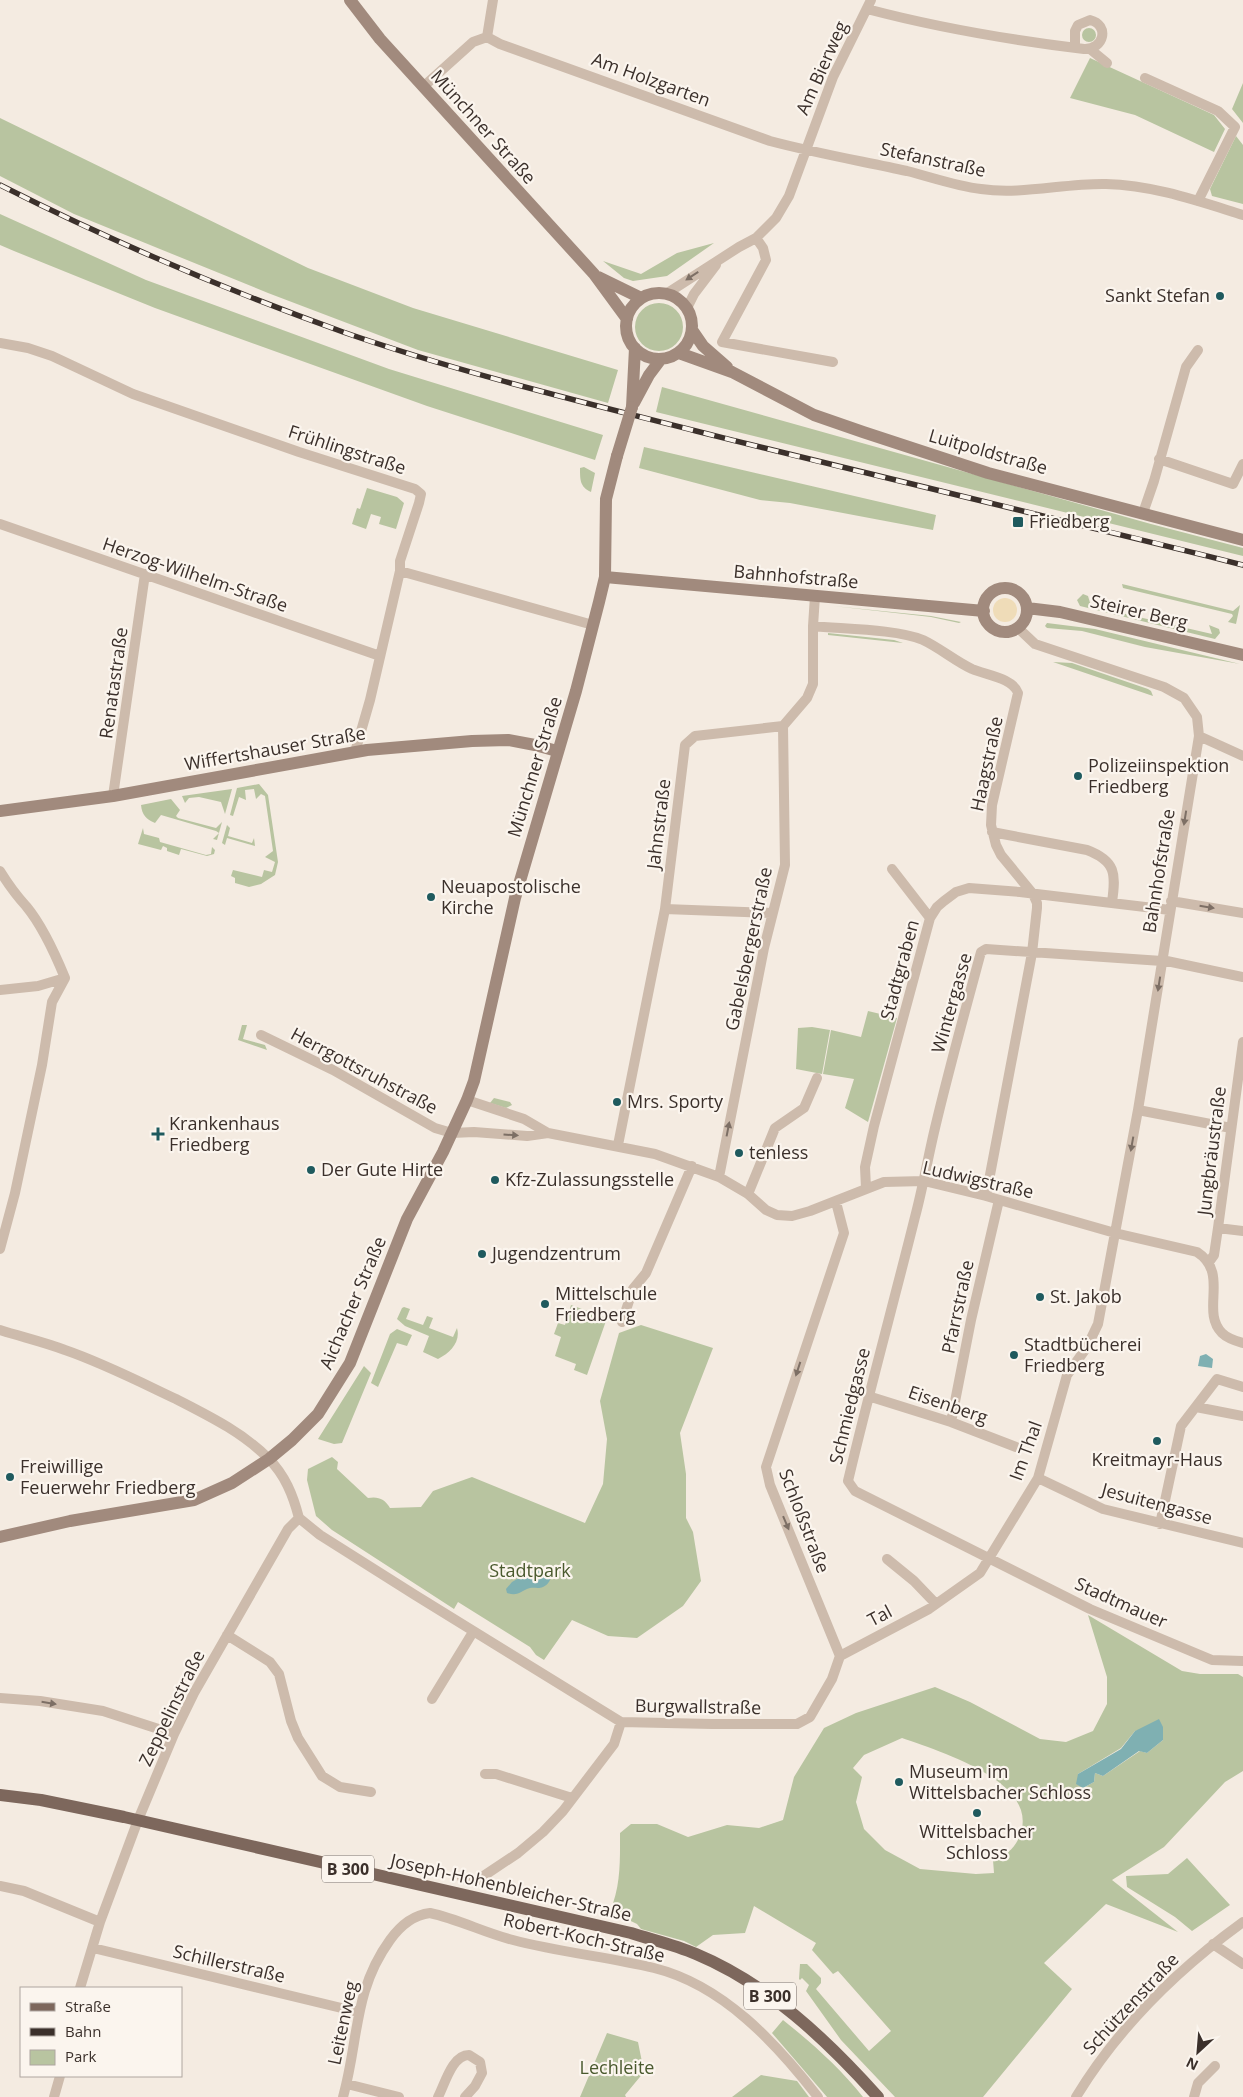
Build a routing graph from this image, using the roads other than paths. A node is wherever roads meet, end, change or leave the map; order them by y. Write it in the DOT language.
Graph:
graph roads {
  1 [pos="350,0"];
  2 [pos="493,0"];
  3 [pos="869,5"];
  4 [pos="487,38"];
  5 [pos="1075,48"];
  6 [pos="1090,49"];
  7 [pos="1107,63"];
  8 [pos="1145,78"];
  9 [pos="423,87"];
  10 [pos="804,150"];
  11 [pos="1198,201"];
  12 [pos="1243,215"];
  13 [pos="756,238"];
  14 [pos="720,260"];
  15 [pos="594,274"];
  16 [pos="666,294"];
  17 [pos="642,298"];
  18 [pos="687,308"];
  19 [pos="627,318"];
  20 [pos="692,330"];
  21 [pos="0,343"];
  22 [pos="635,348"];
  23 [pos="1198,350"];
  24 [pos="679,353"];
  25 [pos="661,359"];
  26 [pos="833,362"];
  27 [pos="732,372"];
  28 [pos="638,385"];
  29 [pos="1159,459"];
  30 [pos="1243,464"];
  31 [pos="1238,484"];
  32 [pos="1143,513"];
  33 [pos="0,524"];
  34 [pos="1243,540"];
  35 [pos="400,571"];
  36 [pos="146,574"];
  37 [pos="605,577"];
  38 [pos="815,596"];
  39 [pos="1027,608"];
  40 [pos="984,612"];
  41 [pos="593,625"];
  42 [pos="813,626"];
  43 [pos="1018,628"];
  44 [pos="1243,655"];
  45 [pos="380,656"];
  46 [pos="783,726"];
  47 [pos="1199,736"];
  48 [pos="557,751"];
  49 [pos="355,752"];
  50 [pos="1243,756"];
  51 [pos="113,796"];
  52 [pos="0,812"];
  53 [pos="992,832"];
  54 [pos="892,869"];
  55 [pos="0,872"];
  56 [pos="1033,894"];
  57 [pos="1112,902"];
  58 [pos="1171,906"];
  59 [pos="665,908"];
  60 [pos="772,913"];
  61 [pos="1243,913"];
  62 [pos="930,918"];
  63 [pos="1032,953"];
  64 [pos="1162,960"];
  65 [pos="1243,977"];
  66 [pos="65,978"];
  67 [pos="0,990"];
  68 [pos="261,1036"];
  69 [pos="1242,1042"];
  70 [pos="817,1078"];
  71 [pos="467,1100"];
  72 [pos="1138,1110"];
  73 [pos="1231,1128"];
  74 [pos="452,1133"];
  75 [pos="548,1133"];
  76 [pos="618,1145"];
  77 [pos="692,1166"];
  78 [pos="719,1177"];
  79 [pos="924,1181"];
  80 [pos="866,1188"];
  81 [pos="748,1194"];
  82 [pos="986,1196"];
  83 [pos="999,1200"];
  84 [pos="836,1202"];
  85 [pos="1218,1228"];
  86 [pos="1243,1231"];
  87 [pos="1115,1233"];
  88 [pos="0,1249"];
  89 [pos="1209,1262"];
  90 [pos="622,1322"];
  91 [pos="0,1330"];
  92 [pos="1243,1343"];
  93 [pos="1243,1387"];
  94 [pos="868,1396"];
  95 [pos="1196,1406"];
  96 [pos="1243,1416"];
  97 [pos="952,1422"];
  98 [pos="1016,1447"];
  99 [pos="269,1459"];
  100 [pos="1038,1478"];
  101 [pos="299,1518"];
  102 [pos="1160,1524"];
  103 [pos="0,1537"];
  104 [pos="1243,1543"];
  105 [pos="886,1559"];
  106 [pos="990,1559"];
  107 [pos="936,1604"];
  108 [pos="474,1632"];
  109 [pos="227,1636"];
  110 [pos="840,1656"];
  111 [pos="1243,1661"];
  112 [pos="0,1698"];
  113 [pos="432,1699"];
  114 [pos="621,1722"];
  115 [pos="174,1734"];
  116 [pos="485,1774"];
  117 [pos="371,1792"];
  118 [pos="0,1796"];
  119 [pos="572,1798"];
  120 [pos="138,1820"];
  121 [pos="462,1878"];
  122 [pos="0,1886"];
  123 [pos="420,1914"];
  124 [pos="100,1922"];
  125 [pos="1243,1922"];
  126 [pos="1213,1944"];
  127 [pos="92,1948"];
  128 [pos="1243,1964"];
  129 [pos="80,1987"];
  130 [pos="358,2012"];
  131 [pos="1215,2066"];
  132 [pos="60,2077"];
  133 [pos="347,2084"];
  134 [pos="54,2097"];
  135 [pos="343,2097"];
  136 [pos="398,2097"];
  137 [pos="438,2097"];
  138 [pos="465,2097"];
  139 [pos="818,2097"];
  140 [pos="878,2097"];
  141 [pos="1076,2097"];
  142 [pos="1194,2097"];
  1 -- 9 [label="main road, Münchner Straße"];
  2 -- 4 [label="street"];
  3 -- 5 [label="street"];
  3 -- 10 [label="street, Am Bierweg"];
  4 -- 9 [label="street"];
  4 -- 10 [label="street, Am Holzgarten"];
  5 -- 6 [label="street"];
  5 -- 6 [label="street"];
  6 -- 7 [label="street"];
  8 -- 11 [label="street"];
  9 -- 15 [label="main road, Münchner Straße"];
  10 -- 11 [label="street, Stefanstraße"];
  10 -- 13 [label="street"];
  11 -- 12 [label="street, Stefanstraße"];
  13 -- 14 [label="street"];
  13 -- 26 [label="street"];
  14 -- 16 [label="street, one-way"];
  14 -- 18 [label="street"];
  15 -- 17 [label="main road, Münchner Straße"];
  15 -- 19 [label="main road, Münchner Straße"];
  16 -- 17 [label="main road"];
  16 -- 18 [label="main road"];
  17 -- 19 [label="main road"];
  18 -- 20 [label="main road"];
  19 -- 22 [label="main road"];
  20 -- 24 [label="main road"];
  20 -- 27 [label="main road, Luitpoldstraße"];
  21 -- 35 [label="street, Frühlingstraße"];
  22 -- 25 [label="main road"];
  22 -- 28 [label="main road, Münchner Straße"];
  23 -- 29 [label="street"];
  24 -- 25 [label="main road"];
  24 -- 27 [label="main road, Luitpoldstraße"];
  25 -- 28 [label="main road, Münchner Straße"];
  27 -- 32 [label="main road, Luitpoldstraße"];
  28 -- 37 [label="main road, Münchner Straße, bridge"];
  29 -- 31 [label="street"];
  29 -- 32 [label="street"];
  30 -- 31 [label="street"];
  32 -- 34 [label="main road, Luitpoldstraße"];
  33 -- 36 [label="street, Herzog-Wilhelm-Straße"];
  35 -- 41 [label="street"];
  35 -- 45 [label="street"];
  36 -- 45 [label="street, Herzog-Wilhelm-Straße"];
  36 -- 51 [label="street, Renatastraße"];
  37 -- 38 [label="main road, Bahnhofstraße"];
  37 -- 41 [label="main road, Münchner Straße"];
  38 -- 40 [label="main road, Bahnhofstraße"];
  38 -- 42 [label="street"];
  39 -- 40 [label="main road"];
  39 -- 43 [label="main road"];
  39 -- 44 [label="main road, Steirer Berg"];
  40 -- 43 [label="main road"];
  41 -- 48 [label="main road, Münchner Straße"];
  42 -- 46 [label="street"];
  42 -- 53 [label="street, Haagstraße"];
  43 -- 47 [label="street, Bahnhofstraße"];
  45 -- 49 [label="street"];
  46 -- 59 [label="street, Jahnstraße"];
  46 -- 60 [label="street, Gabelsbergerstraße"];
  47 -- 50 [label="street"];
  47 -- 58 [label="street, Bahnhofstraße, one-way"];
  48 -- 49 [label="main road, Wiffertshauser Straße"];
  48 -- 71 [label="main road, Münchner Straße"];
  49 -- 51 [label="main road, Wiffertshauser Straße"];
  51 -- 52 [label="main road, Wiffertshauser Straße"];
  53 -- 56 [label="street, Haagstraße"];
  53 -- 57 [label="street"];
  54 -- 62 [label="street"];
  55 -- 66 [label="street"];
  56 -- 57 [label="street, Stadtgraben"];
  56 -- 62 [label="street, Stadtgraben"];
  56 -- 63 [label="street"];
  57 -- 58 [label="street, Stadtgraben"];
  58 -- 61 [label="street, Stadtgraben, one-way"];
  58 -- 64 [label="street, Bahnhofstraße"];
  59 -- 60 [label="street"];
  59 -- 76 [label="street, Jahnstraße"];
  78 -- 60 [label="street, Gabelsbergerstraße, one-way"];
  62 -- 80 [label="street, Stadtgraben"];
  63 -- 64 [label="street, Wintergasse"];
  63 -- 79 [label="street, Wintergasse"];
  63 -- 82 [label="street"];
  64 -- 65 [label="street"];
  64 -- 72 [label="street, Bahnhofstraße, one-way"];
  66 -- 67 [label="street"];
  66 -- 88 [label="street"];
  68 -- 74 [label="street, Herrgottsruhstraße"];
  69 -- 73 [label="street, Jungbräustraße"];
  70 -- 81 [label="street"];
  71 -- 74 [label="main road, Münchner Straße"];
  71 -- 75 [label="street, Ludwigstraße"];
  72 -- 73 [label="street"];
  72 -- 87 [label="street, Bahnhofstraße, one-way"];
  73 -- 85 [label="street, Jungbräustraße"];
  74 -- 75 [label="street, Ludwigstraße, one-way"];
  74 -- 99 [label="main road, Aichacher Straße"];
  75 -- 76 [label="street, Ludwigstraße"];
  76 -- 77 [label="street, Ludwigstraße"];
  77 -- 78 [label="street, Ludwigstraße"];
  77 -- 90 [label="street"];
  78 -- 81 [label="street, Ludwigstraße"];
  79 -- 80 [label="street, Ludwigstraße"];
  79 -- 82 [label="street, Ludwigstraße"];
  79 -- 94 [label="street, Schmiedgasse"];
  80 -- 84 [label="street, Ludwigstraße"];
  81 -- 84 [label="street, Ludwigstraße"];
  82 -- 83 [label="street, Ludwigstraße"];
  83 -- 87 [label="street, Ludwigstraße"];
  83 -- 97 [label="street, Pfarrstraße"];
  84 -- 110 [label="street, Schloßstraße, one-way"];
  85 -- 86 [label="street"];
  85 -- 89 [label="street, Jungbräustraße"];
  87 -- 89 [label="street, Ludwigstraße"];
  87 -- 100 [label="street, Im Thal"];
  89 -- 92 [label="street"];
  91 -- 99 [label="street"];
  93 -- 95 [label="street"];
  94 -- 97 [label="street, Eisenberg"];
  94 -- 106 [label="street, Schmiedgasse"];
  95 -- 96 [label="street"];
  95 -- 102 [label="street"];
  97 -- 98 [label="street, Eisenberg"];
  99 -- 101 [label="street"];
  99 -- 103 [label="main road, Aichacher Straße"];
  100 -- 102 [label="street, Jesuitengasse"];
  100 -- 106 [label="street, Im Thal"];
  101 -- 108 [label="street, Burgwallstraße"];
  101 -- 109 [label="street, Zeppelinstraße"];
  102 -- 104 [label="street, Jesuitengasse"];
  105 -- 107 [label="street"];
  106 -- 107 [label="street, Tal"];
  106 -- 111 [label="street, Stadtmauer"];
  107 -- 110 [label="street, Tal"];
  108 -- 113 [label="street"];
  108 -- 114 [label="street, Burgwallstraße"];
  109 -- 115 [label="street, Zeppelinstraße"];
  109 -- 117 [label="street"];
  110 -- 114 [label="street, Burgwallstraße"];
  112 -- 115 [label="street, one-way"];
  114 -- 119 [label="street"];
  115 -- 120 [label="street, Zeppelinstraße"];
  116 -- 119 [label="street"];
  118 -- 120 [label="main road, Joseph-Hohenbleicher-Straße / B 300"];
  119 -- 121 [label="street"];
  120 -- 124 [label="street, Zeppelinstraße"];
  120 -- 140 [label="main road, Joseph-Hohenbleicher-Straße / B 300"];
  122 -- 124 [label="street"];
  123 -- 130 [label="street, Leitenweg"];
  123 -- 139 [label="street, Robert-Koch-Straße"];
  124 -- 127 [label="street, Zeppelinstraße"];
  125 -- 126 [label="street, Schützenstraße"];
  126 -- 128 [label="street"];
  126 -- 141 [label="street, Schützenstraße"];
  127 -- 129 [label="street, Zeppelinstraße"];
  127 -- 130 [label="street, Schillerstraße"];
  130 -- 133 [label="street, Leitenweg"];
  131 -- 142 [label="street"];
  132 -- 134 [label="street"];
  133 -- 135 [label="street, Leitenweg"];
  133 -- 136 [label="street"];
  137 -- 138 [label="street"];
}
